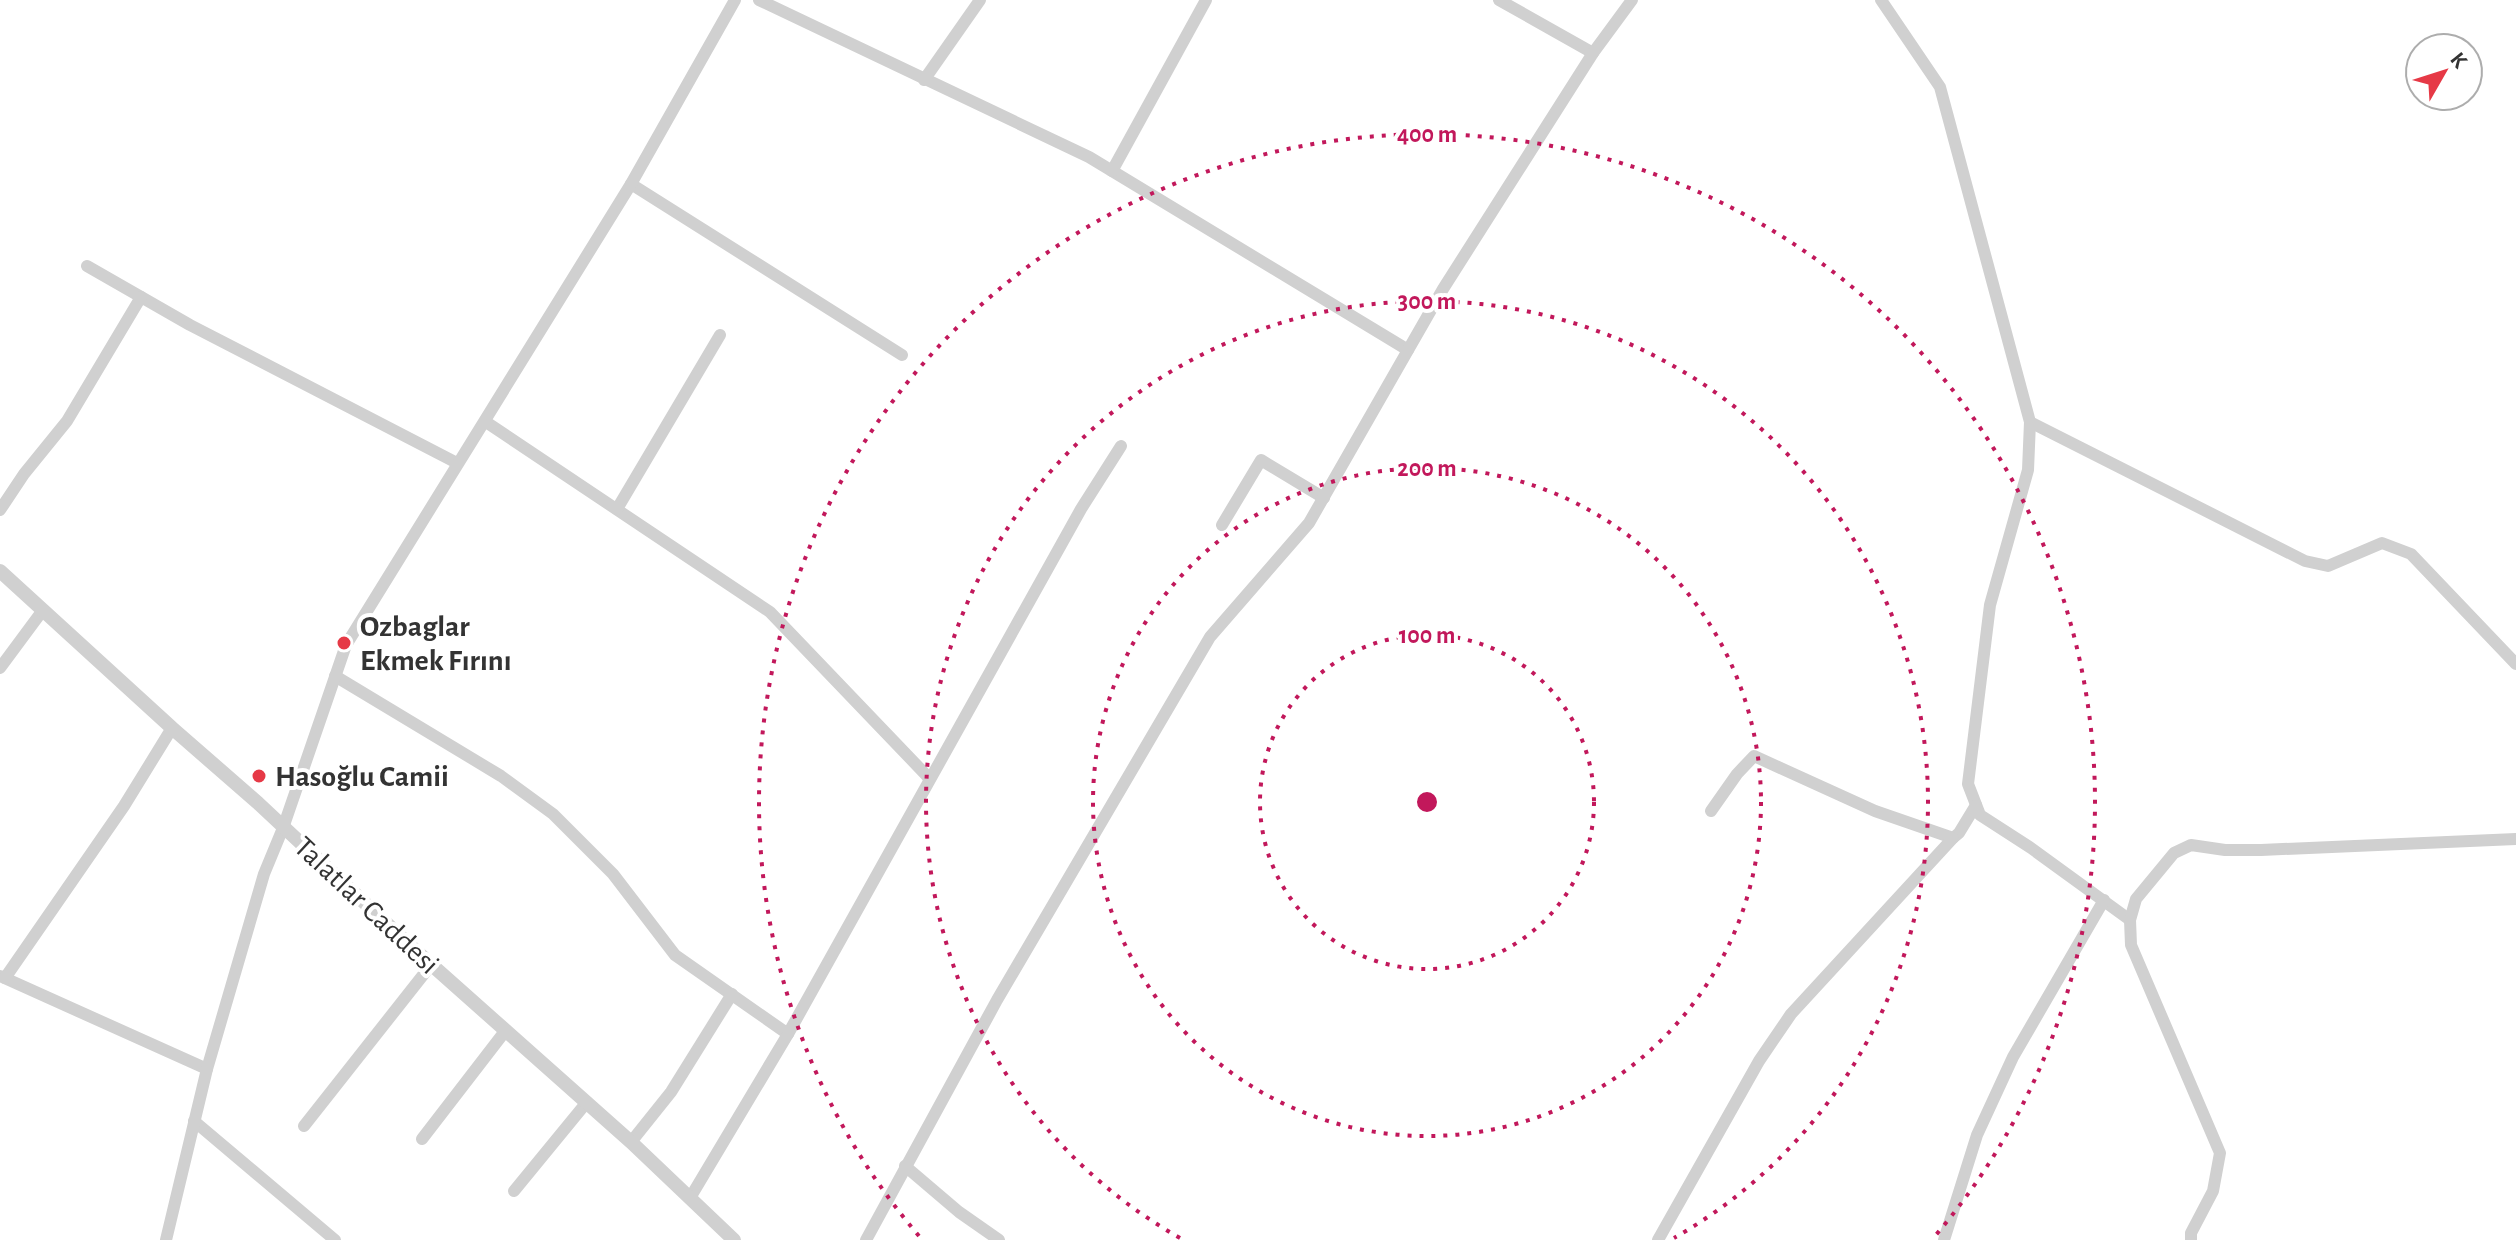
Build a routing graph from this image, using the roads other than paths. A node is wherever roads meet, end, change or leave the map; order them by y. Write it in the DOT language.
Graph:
graph roads {
  1 [pos="735,0"];
  2 [pos="759,0"];
  3 [pos="980,0"];
  4 [pos="1206,0"];
  5 [pos="1499,0"];
  6 [pos="1632,0"];
  7 [pos="1881,0"];
  8 [pos="1593,53"];
  9 [pos="924,80"];
  10 [pos="1112,171"];
  11 [pos="631,184"];
  12 [pos="87,266"];
  13 [pos="141,297"];
  14 [pos="720,335"];
  15 [pos="1408,350"];
  16 [pos="902,355"];
  17 [pos="486,422"];
  18 [pos="2030,422"];
  19 [pos="1121,446"];
  20 [pos="457,463"];
  21 [pos="1324,498"];
  22 [pos="617,509"];
  23 [pos="0,510"];
  24 [pos="1222,525"];
  25 [pos="0,571"];
  26 [pos="43,610"];
  27 [pos="2516,664"];
  28 [pos="0,668"];
  29 [pos="335,676"];
  30 [pos="172,728"];
  31 [pos="929,778"];
  32 [pos="1976,805"];
  33 [pos="1711,811"];
  34 [pos="283,828"];
  35 [pos="1953,838"];
  36 [pos="2516,839"];
  37 [pos="2104,900"];
  38 [pos="2130,920"];
  39 [pos="431,965"];
  40 [pos="2,977"];
  41 [pos="732,994"];
  42 [pos="506,1030"];
  43 [pos="788,1034"];
  44 [pos="207,1069"];
  45 [pos="587,1102"];
  46 [pos="194,1121"];
  47 [pos="304,1126"];
  48 [pos="422,1139"];
  49 [pos="631,1142"];
  50 [pos="905,1166"];
  51 [pos="514,1191"];
  52 [pos="690,1198"];
  53 [pos="166,1240"];
  54 [pos="335,1240"];
  55 [pos="734,1240"];
  56 [pos="866,1240"];
  57 [pos="999,1240"];
  58 [pos="1658,1240"];
  59 [pos="1944,1240"];
  60 [pos="2191,1240"];
  1 -- 11 [label="street"];
  2 -- 9 [label="street"];
  3 -- 9 [label="street"];
  4 -- 10 [label="street"];
  5 -- 8 [label="street"];
  6 -- 8 [label="street"];
  7 -- 18 [label="street"];
  8 -- 15 [label="street"];
  9 -- 10 [label="street"];
  10 -- 15 [label="street"];
  11 -- 16 [label="street"];
  11 -- 17 [label="street"];
  12 -- 13 [label="street"];
  13 -- 20 [label="street"];
  13 -- 23 [label="street"];
  14 -- 22 [label="street"];
  15 -- 21 [label="street"];
  17 -- 20 [label="street"];
  17 -- 22 [label="street"];
  18 -- 27 [label="street"];
  18 -- 32 [label="street"];
  19 -- 31 [label="street"];
  20 -- 29 [label="street"];
  21 -- 24 [label="street"];
  21 -- 50 [label="street"];
  22 -- 31 [label="street"];
  25 -- 26 [label="street, Talatlar Caddesi"];
  26 -- 28 [label="street"];
  26 -- 30 [label="street, Talatlar Caddesi"];
  29 -- 34 [label="street"];
  29 -- 41 [label="street"];
  30 -- 34 [label="street, Talatlar Caddesi"];
  30 -- 40 [label="street"];
  31 -- 43 [label="street"];
  32 -- 35 [label="street"];
  32 -- 37 [label="street"];
  33 -- 35 [label="street"];
  34 -- 39 [label="street, Talatlar Caddesi"];
  34 -- 44 [label="street"];
  35 -- 58 [label="street"];
  36 -- 38 [label="street"];
  37 -- 38 [label="street"];
  37 -- 59 [label="street"];
  38 -- 60 [label="street"];
  39 -- 42 [label="street, Talatlar Caddesi"];
  39 -- 47 [label="street"];
  40 -- 44 [label="street"];
  41 -- 43 [label="street"];
  41 -- 49 [label="street"];
  42 -- 45 [label="street, Talatlar Caddesi"];
  42 -- 48 [label="street"];
  43 -- 52 [label="street"];
  44 -- 46 [label="street"];
  45 -- 49 [label="street, Talatlar Caddesi"];
  45 -- 51 [label="street"];
  46 -- 53 [label="street"];
  46 -- 54 [label="street"];
  49 -- 52 [label="street, Talatlar Caddesi"];
  50 -- 56 [label="street"];
  50 -- 57 [label="street"];
  52 -- 55 [label="street, Talatlar Caddesi"];
}
